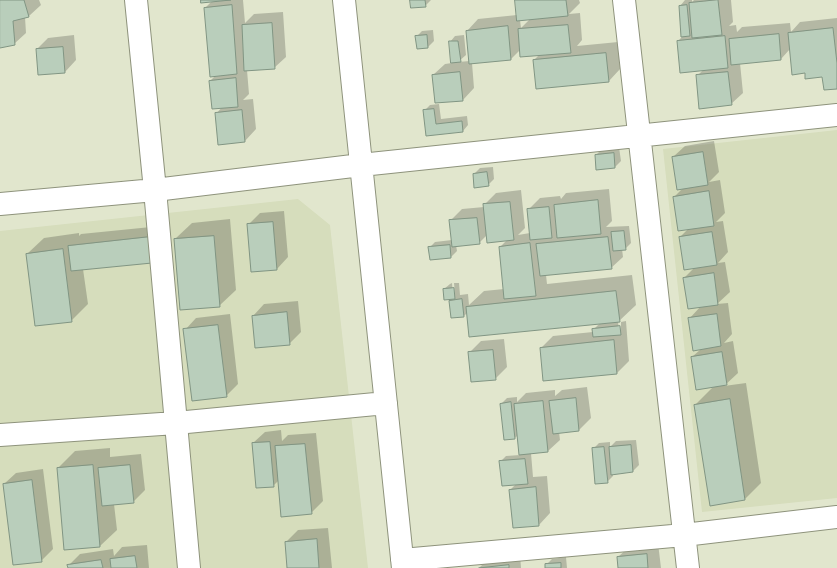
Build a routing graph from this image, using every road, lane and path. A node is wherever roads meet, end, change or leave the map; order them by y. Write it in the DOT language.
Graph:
graph roads {
  1 [pos="136,0"];
  2 [pos="344,0"];
  3 [pos="624,0"];
  4 [pos="837,115"];
  5 [pos="639,135"];
  6 [pos="361,165"];
  7 [pos="155,190"];
  8 [pos="0,204"];
  9 [pos="386,403"];
  10 [pos="176,423"];
  11 [pos="0,436"];
  12 [pos="837,517"];
  13 [pos="684,535"];
  14 [pos="403,564"];
  15 [pos="189,568"];
  16 [pos="688,568"];
  1 -- 7 [label="street"];
  2 -- 6 [label="street"];
  3 -- 5 [label="street"];
  4 -- 5 [label="street"];
  5 -- 6 [label="street"];
  5 -- 13 [label="street"];
  6 -- 7 [label="street"];
  6 -- 9 [label="street"];
  7 -- 8 [label="street"];
  7 -- 10 [label="street"];
  9 -- 10 [label="street"];
  9 -- 14 [label="street"];
  10 -- 11 [label="street"];
  10 -- 15 [label="street"];
  12 -- 13 [label="street"];
  13 -- 14 [label="street"];
  13 -- 16 [label="street"];
}
